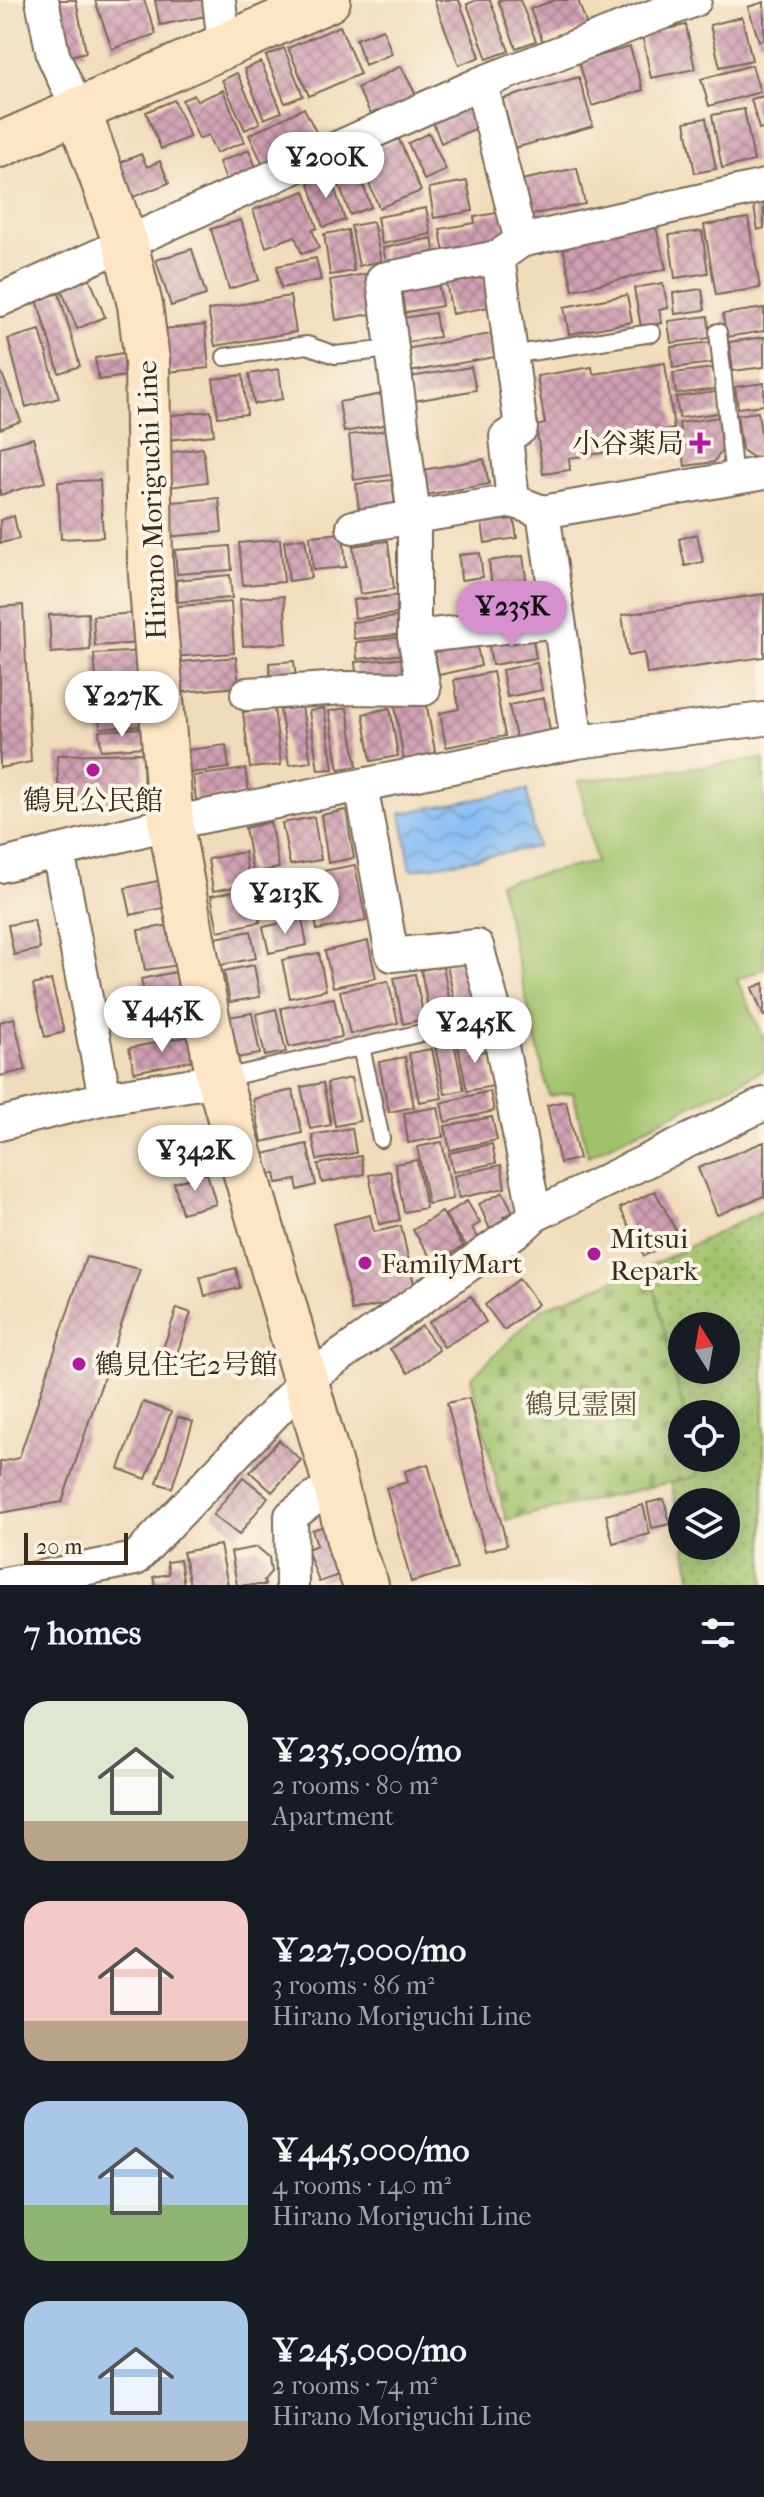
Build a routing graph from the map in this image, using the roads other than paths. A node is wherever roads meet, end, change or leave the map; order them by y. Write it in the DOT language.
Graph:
graph roads {
  1 [pos="42,0"];
  2 [pos="219,0"];
  3 [pos="328,0"];
  4 [pos="695,0"];
  5 [pos="224,45"];
  6 [pos="481,83"];
  7 [pos="78,110"];
  8 [pos="0,145"];
  9 [pos="764,186"];
  10 [pos="125,242"];
  11 [pos="509,249"];
  12 [pos="0,300"];
  13 [pos="718,332"];
  14 [pos="652,333"];
  15 [pos="392,349"];
  16 [pos="511,355"];
  17 [pos="225,357"];
  18 [pos="749,476"];
  19 [pos="513,501"];
  20 [pos="543,512"];
  21 [pos="414,517"];
  22 [pos="353,527"];
  23 [pos="559,621"];
  24 [pos="414,637"];
  25 [pos="247,694"];
  26 [pos="764,719"];
  27 [pos="577,742"];
  28 [pos="361,785"];
  29 [pos="171,823"];
  30 [pos="58,851"];
  31 [pos="0,866"];
  32 [pos="496,1016"];
  33 [pos="361,1047"];
  34 [pos="219,1080"];
  35 [pos="105,1098"];
  36 [pos="764,1104"];
  37 [pos="0,1124"];
  38 [pos="381,1139"];
  39 [pos="535,1215"];
  40 [pos="305,1381"];
  41 [pos="335,1483"];
  42 [pos="0,1585"];
  43 [pos="292,1585"];
  44 [pos="366,1585"];
  1 -- 7 [label="street"];
  2 -- 5 [label="street"];
  3 -- 5 [label="main road"];
  4 -- 6 [label="street"];
  5 -- 7 [label="main road"];
  6 -- 10 [label="street"];
  6 -- 11 [label="street"];
  7 -- 8 [label="main road"];
  7 -- 10 [label="main road, Hirano Moriguchi Line"];
  9 -- 11 [label="street"];
  10 -- 12 [label="street"];
  10 -- 29 [label="main road, Hirano Moriguchi Line"];
  11 -- 15 [label="street"];
  11 -- 16 [label="street"];
  13 -- 18 [label="lane"];
  14 -- 16 [label="lane"];
  15 -- 17 [label="lane"];
  15 -- 21 [label="street"];
  16 -- 19 [label="street"];
  18 -- 20 [label="street"];
  19 -- 20 [label="street"];
  19 -- 21 [label="street"];
  20 -- 23 [label="street"];
  21 -- 22 [label="street"];
  21 -- 24 [label="street"];
  23 -- 24 [label="street"];
  23 -- 27 [label="street"];
  24 -- 25 [label="street"];
  26 -- 27 [label="street"];
  27 -- 28 [label="street"];
  28 -- 29 [label="street"];
  28 -- 32 [label="street"];
  29 -- 30 [label="street"];
  29 -- 34 [label="main road, Hirano Moriguchi Line"];
  30 -- 31 [label="street"];
  30 -- 35 [label="street"];
  32 -- 33 [label="lane"];
  32 -- 39 [label="street"];
  33 -- 34 [label="lane"];
  33 -- 38 [label="lane"];
  34 -- 35 [label="street"];
  34 -- 40 [label="main road, Hirano Moriguchi Line"];
  35 -- 37 [label="street"];
  36 -- 39 [label="street"];
  39 -- 40 [label="street"];
  40 -- 41 [label="main road, Hirano Moriguchi Line"];
  40 -- 42 [label="street"];
  41 -- 43 [label="street"];
  41 -- 44 [label="main road, Hirano Moriguchi Line"];
}
